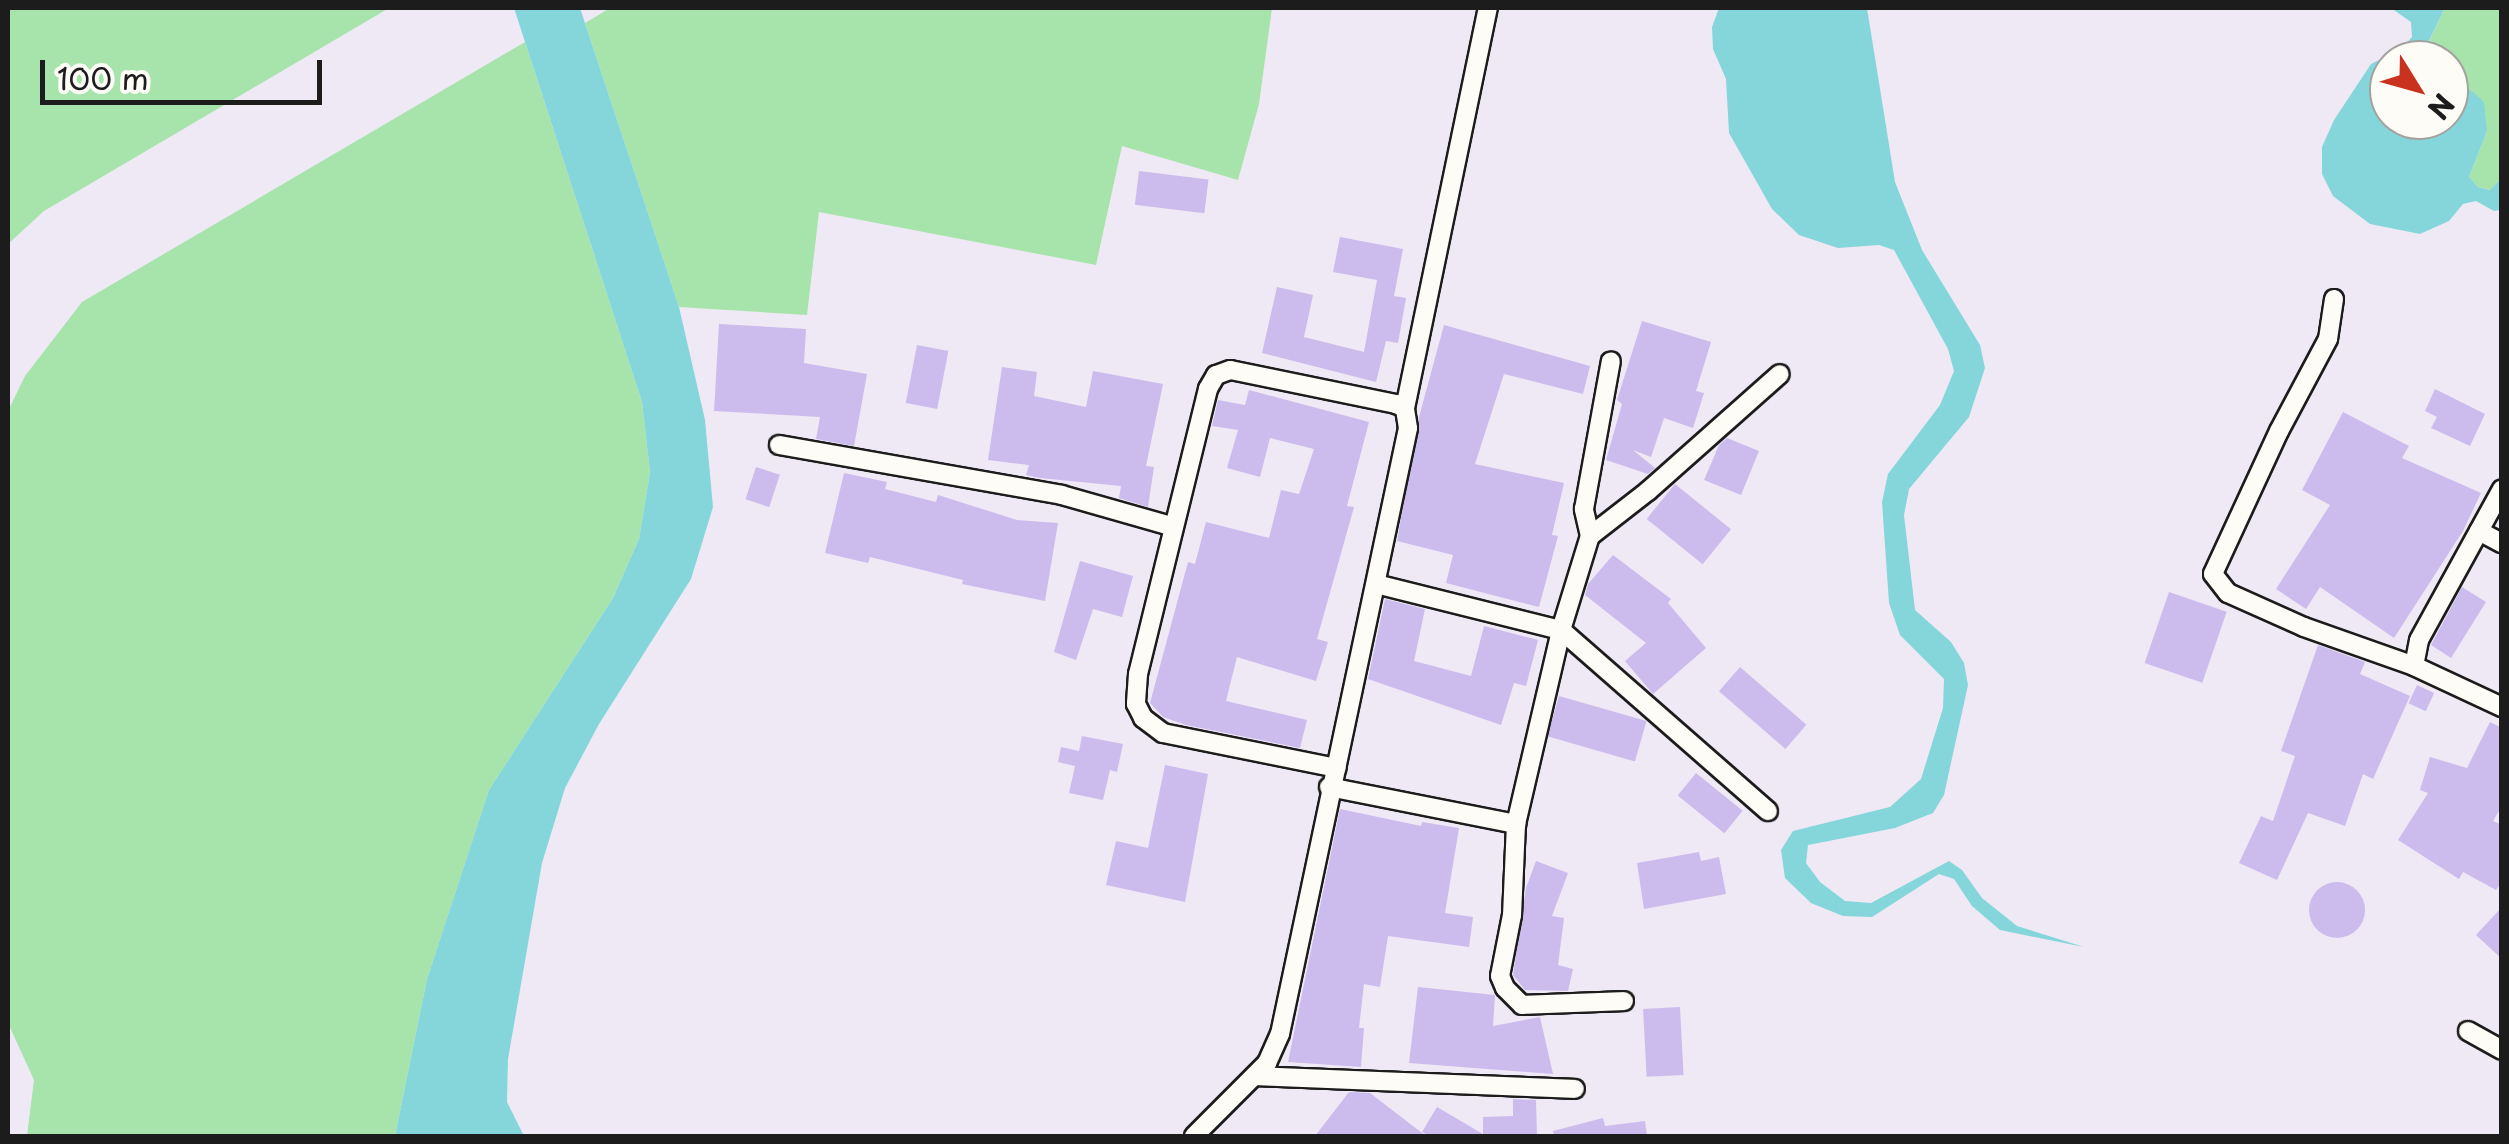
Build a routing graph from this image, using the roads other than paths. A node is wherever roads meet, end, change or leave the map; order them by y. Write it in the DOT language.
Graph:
graph roads {
  1 [pos="1488,8"];
  2 [pos="2334,299"];
  3 [pos="1611,361"];
  4 [pos="1780,374"];
  5 [pos="1405,408"];
  6 [pos="779,445"];
  7 [pos="2502,489"];
  8 [pos="1174,527"];
  9 [pos="2479,530"];
  10 [pos="1590,536"];
  11 [pos="2502,543"];
  12 [pos="1376,584"];
  13 [pos="1561,630"];
  14 [pos="2414,666"];
  15 [pos="2502,707"];
  16 [pos="1336,768"];
  17 [pos="1329,787"];
  18 [pos="1768,811"];
  19 [pos="1516,824"];
  20 [pos="1624,1002"];
  21 [pos="2468,1031"];
  22 [pos="2502,1050"];
  23 [pos="1256,1076"];
  24 [pos="1575,1089"];
  25 [pos="1194,1136"];
  1 -- 5 [label="street"];
  2 -- 14 [label="street"];
  3 -- 10 [label="street"];
  4 -- 10 [label="street"];
  5 -- 8 [label="street"];
  5 -- 12 [label="street"];
  6 -- 8 [label="street"];
  7 -- 9 [label="street"];
  8 -- 16 [label="street"];
  9 -- 11 [label="street"];
  9 -- 14 [label="street"];
  10 -- 13 [label="street"];
  12 -- 13 [label="street"];
  12 -- 16 [label="street"];
  13 -- 18 [label="street"];
  13 -- 19 [label="street"];
  14 -- 15 [label="street"];
  16 -- 17 [label="street"];
  17 -- 19 [label="street"];
  17 -- 23 [label="street"];
  19 -- 20 [label="street"];
  21 -- 22 [label="street"];
  23 -- 24 [label="street"];
  23 -- 25 [label="street"];
}
